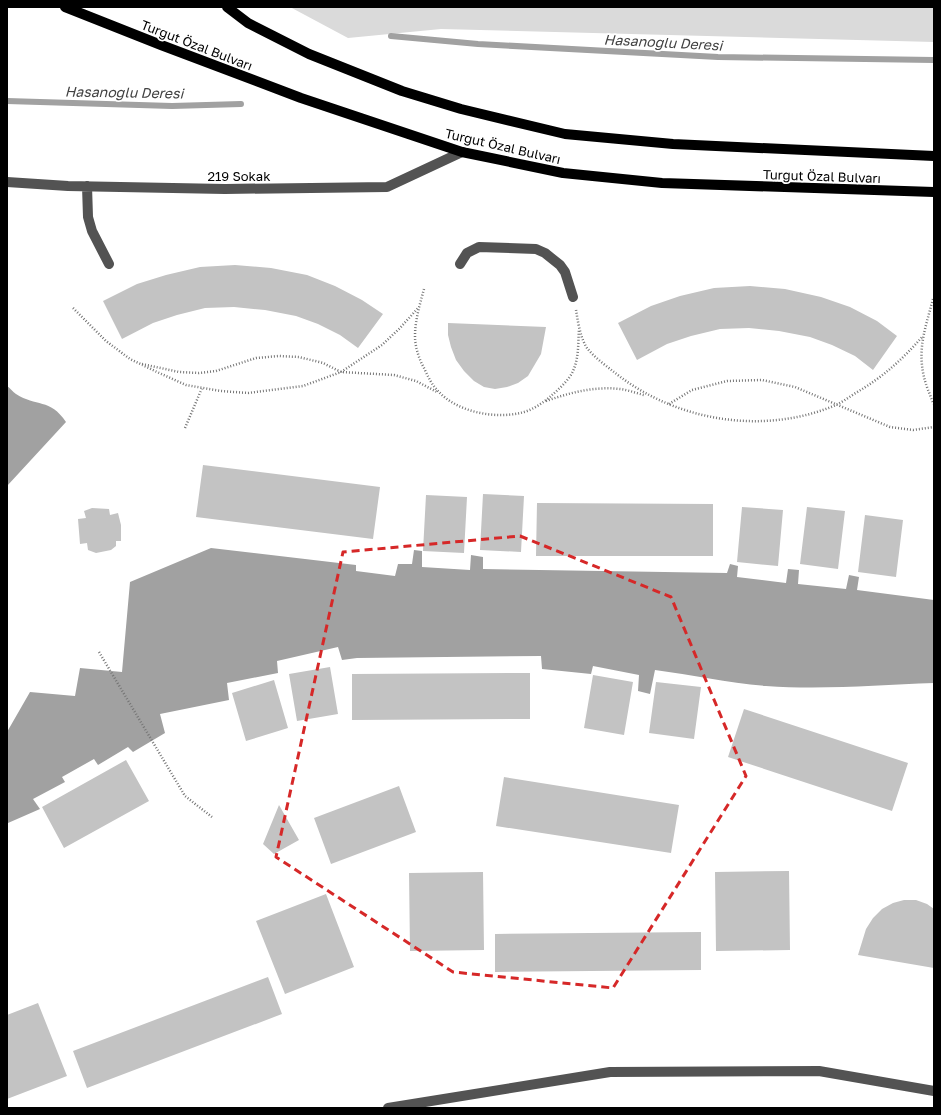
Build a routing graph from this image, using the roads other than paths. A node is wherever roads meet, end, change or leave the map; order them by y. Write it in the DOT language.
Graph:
graph roads {
  1 [pos="65,7"];
  2 [pos="227,7"];
  3 [pos="462,152"];
  4 [pos="934,156"];
  5 [pos="7,182"];
  6 [pos="86,186"];
  7 [pos="934,192"];
  8 [pos="109,264"];
  9 [pos="460,264"];
  10 [pos="573,297"];
  11 [pos="934,1091"];
  12 [pos="388,1108"];
  1 -- 3 [label="main road, Turgut Özal Bulvarı"];
  2 -- 4 [label="main road, Turgut Özal Bulvarı"];
  3 -- 6 [label="street, 219 Sokak"];
  3 -- 7 [label="main road, Turgut Özal Bulvarı"];
  5 -- 6 [label="street, 219 Sokak"];
  6 -- 8 [label="street"];
  9 -- 10 [label="street"];
  11 -- 12 [label="street"];
}
